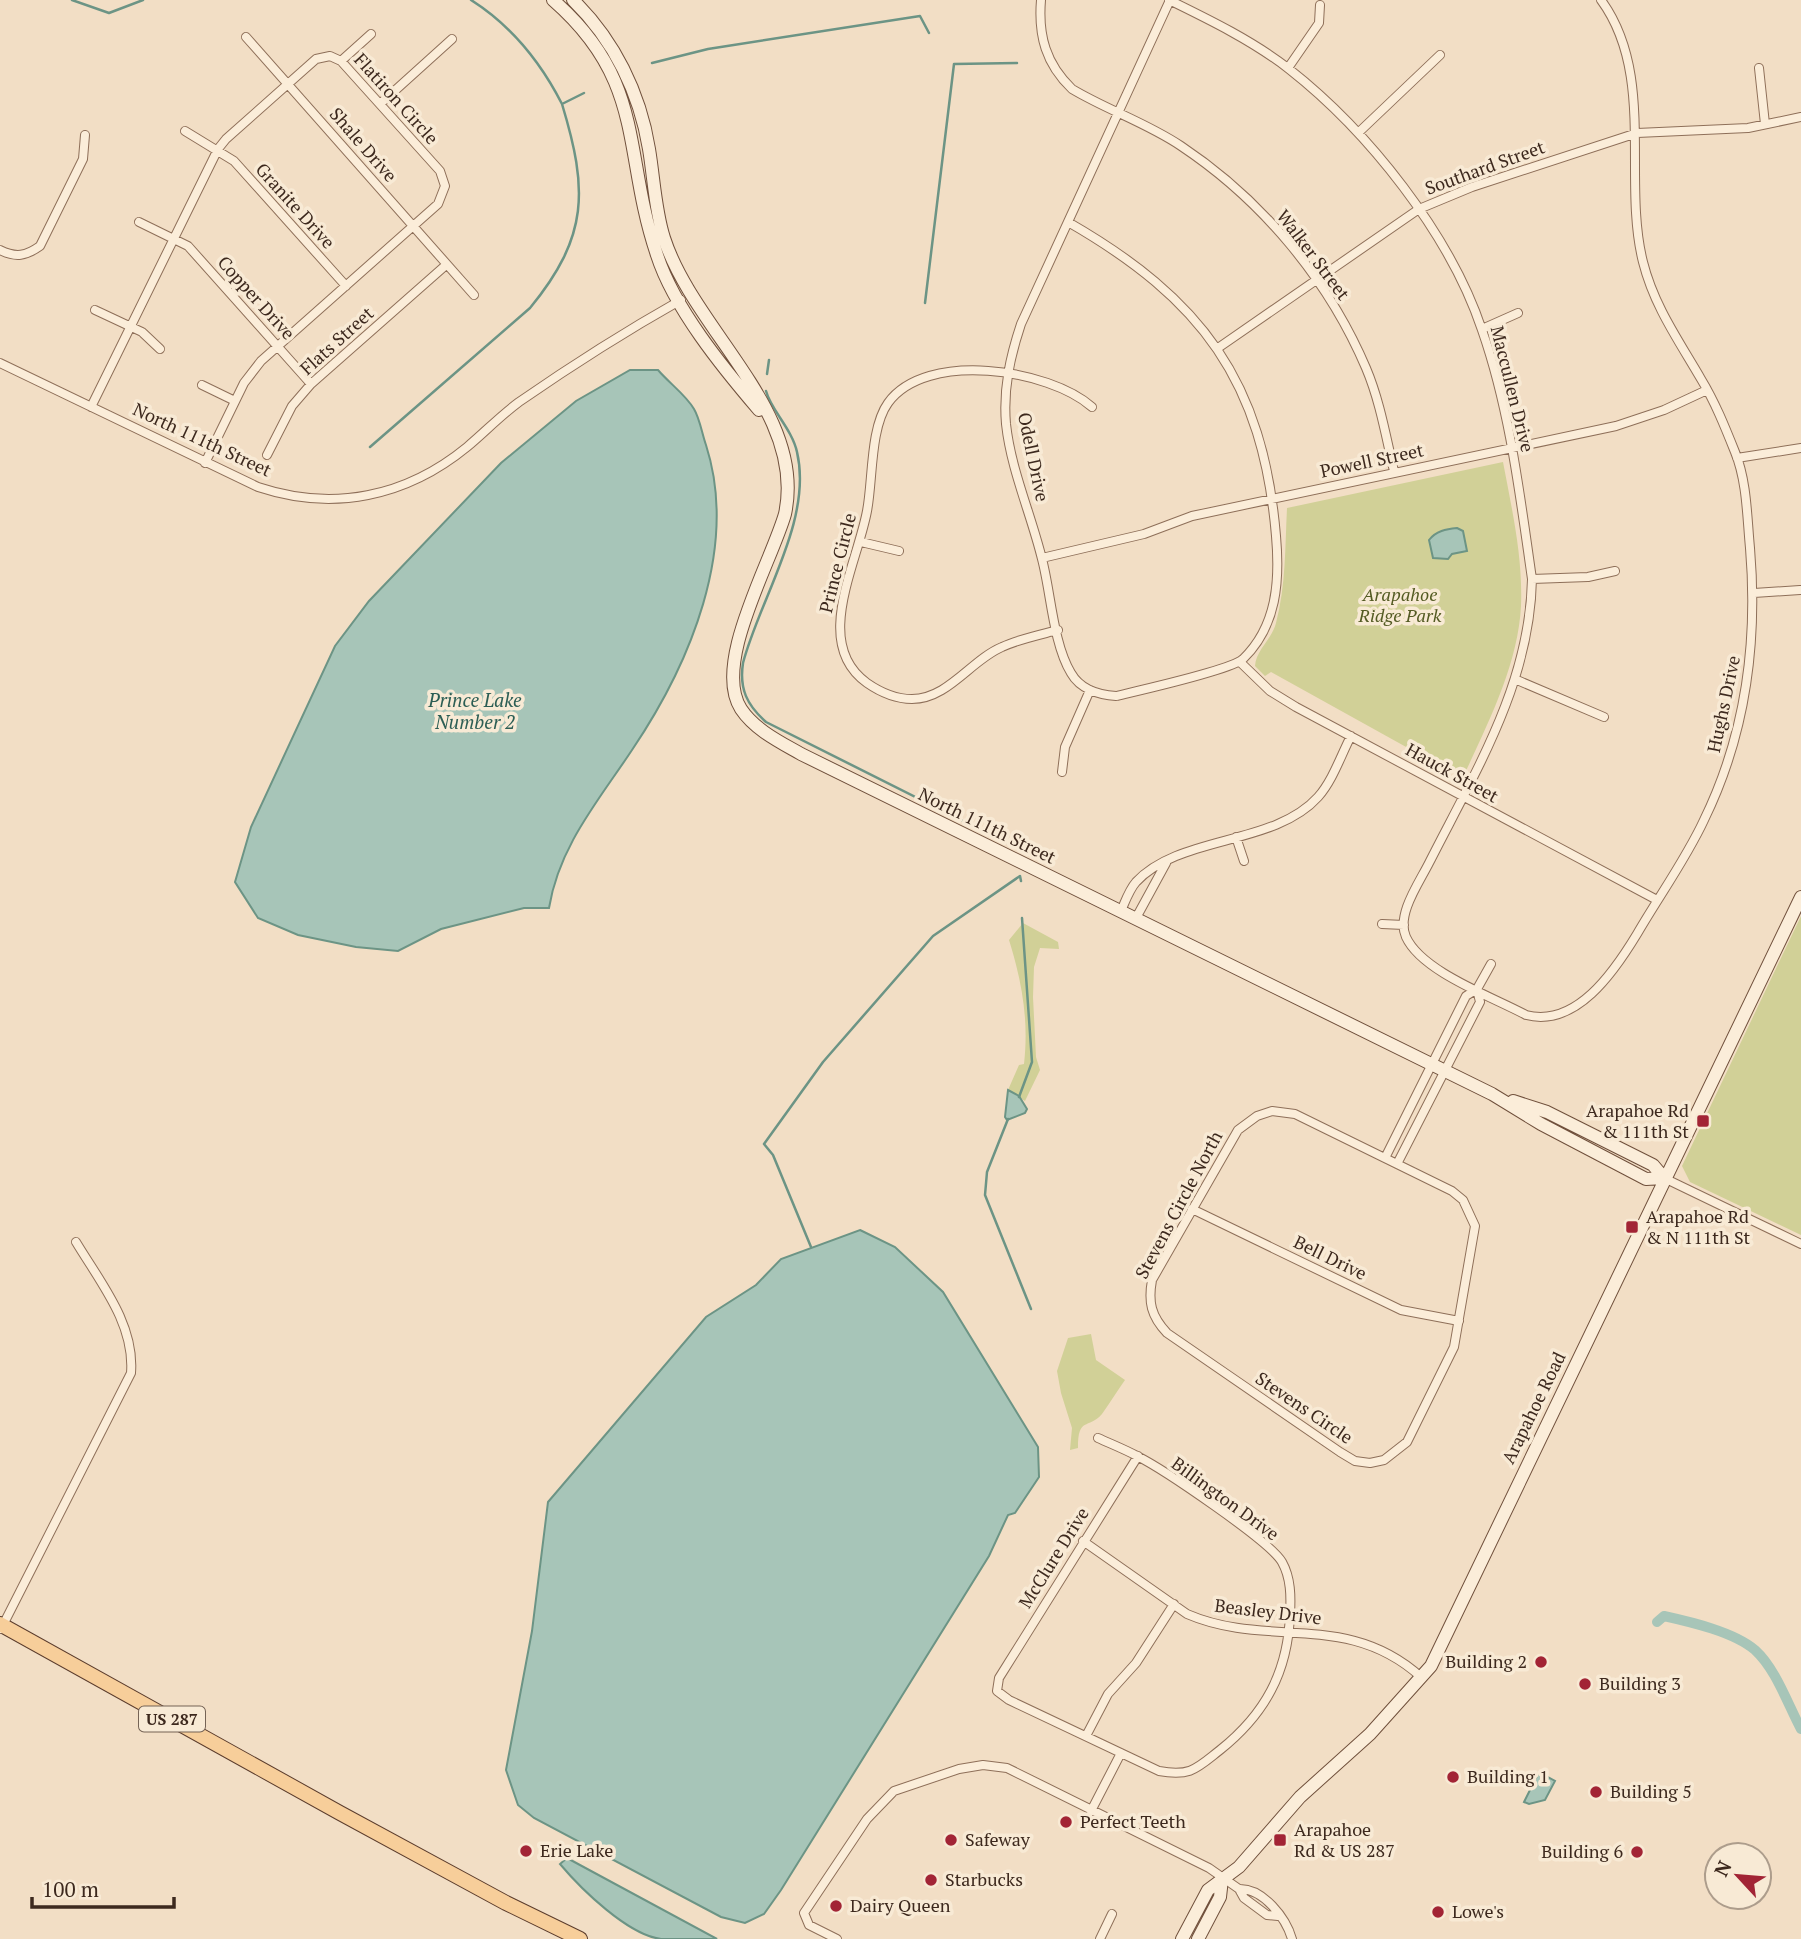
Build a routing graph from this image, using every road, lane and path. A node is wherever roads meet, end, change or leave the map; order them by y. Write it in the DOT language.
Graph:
graph roads {
  1 [pos="553,0"];
  2 [pos="573,0"];
  3 [pos="1041,0"];
  4 [pos="1169,0"];
  5 [pos="1601,0"];
  6 [pos="1320,5"];
  7 [pos="371,34"];
  8 [pos="246,37"];
  9 [pos="452,39"];
  10 [pos="1440,55"];
  11 [pos="341,61"];
  12 [pos="1288,68"];
  13 [pos="1759,68"];
  14 [pos="288,84"];
  15 [pos="380,104"];
  16 [pos="1118,112"];
  17 [pos="1801,117"];
  18 [pos="1765,124"];
  19 [pos="185,131"];
  20 [pos="1359,133"];
  21 [pos="1637,133"];
  22 [pos="85,135"];
  23 [pos="218,149"];
  24 [pos="1419,209"];
  25 [pos="139,222"];
  26 [pos="1068,222"];
  27 [pos="414,226"];
  28 [pos="174,239"];
  29 [pos="0,250"];
  30 [pos="446,265"];
  31 [pos="1316,280"];
  32 [pos="346,286"];
  33 [pos="474,295"];
  34 [pos="685,298"];
  35 [pos="95,310"];
  36 [pos="1518,313"];
  37 [pos="131,327"];
  38 [pos="1482,329"];
  39 [pos="278,346"];
  40 [pos="1218,348"];
  41 [pos="160,349"];
  42 [pos="0,363"];
  43 [pos="1006,375"];
  44 [pos="311,384"];
  45 [pos="202,385"];
  46 [pos="1707,390"];
  47 [pos="235,401"];
  48 [pos="92,407"];
  49 [pos="1092,407"];
  50 [pos="1512,447"];
  51 [pos="1801,448"];
  52 [pos="267,455"];
  53 [pos="1737,458"];
  54 [pos="205,463"];
  55 [pos="1394,471"];
  56 [pos="1273,499"];
  57 [pos="861,542"];
  58 [pos="899,551"];
  59 [pos="1042,558"];
  60 [pos="1615,572"];
  61 [pos="1532,579"];
  62 [pos="1800,590"];
  63 [pos="1754,593"];
  64 [pos="1058,630"];
  65 [pos="1240,662"];
  66 [pos="1517,680"];
  67 [pos="1090,690"];
  68 [pos="1604,717"];
  69 [pos="1351,736"];
  70 [pos="1062,772"];
  71 [pos="1462,798"];
  72 [pos="1236,837"];
  73 [pos="1244,861"];
  74 [pos="1166,863"];
  75 [pos="1801,897"];
  76 [pos="1657,900"];
  77 [pos="1121,911"];
  78 [pos="1136,918"];
  79 [pos="1382,924"];
  80 [pos="1404,925"];
  81 [pos="1490,964"];
  82 [pos="1478,989"];
  83 [pos="1432,1063"];
  84 [pos="1445,1070"];
  85 [pos="1249,1121"];
  86 [pos="1385,1158"];
  87 [pos="1397,1164"];
  88 [pos="1664,1178"];
  89 [pos="1192,1209"];
  90 [pos="76,1242"];
  91 [pos="1801,1244"];
  92 [pos="1152,1310"];
  93 [pos="1459,1321"];
  94 [pos="1098,1438"];
  95 [pos="1138,1456"];
  96 [pos="1083,1541"];
  97 [pos="1174,1604"];
  98 [pos="1,1627"];
  99 [pos="1289,1631"];
  100 [pos="1421,1677"];
  101 [pos="999,1678"];
  102 [pos="1086,1736"];
  103 [pos="1121,1753"];
  104 [pos="1091,1811"];
  105 [pos="1222,1879"];
  106 [pos="1112,1914"];
  107 [pos="580,1939"];
  108 [pos="837,1939"];
  109 [pos="1100,1939"];
  110 [pos="1182,1939"];
  111 [pos="1198,1939"];
  112 [pos="1292,1939"];
  1 -- 34 [label="street"];
  2 -- 34 [label="street"];
  3 -- 16 [label="street, Walker Street"];
  4 -- 12 [label="street, Maccullen Drive"];
  4 -- 16 [label="street, Odell Drive"];
  5 -- 21 [label="street, Hughs Drive"];
  6 -- 12 [label="street"];
  7 -- 11 [label="street"];
  8 -- 14 [label="street, Shale Drive"];
  9 -- 15 [label="street"];
  10 -- 20 [label="street"];
  11 -- 14 [label="street, Flatiron Circle"];
  11 -- 15 [label="street, Flatiron Circle"];
  12 -- 20 [label="street, Maccullen Drive"];
  13 -- 18 [label="street"];
  14 -- 23 [label="street, Flatiron Circle"];
  14 -- 27 [label="street, Shale Drive"];
  15 -- 27 [label="street, Flatiron Circle"];
  16 -- 26 [label="street, Odell Drive"];
  16 -- 31 [label="street, Walker Street"];
  17 -- 18 [label="street, Southard Street"];
  18 -- 21 [label="street, Southard Street"];
  19 -- 23 [label="street, Granite Drive"];
  20 -- 24 [label="street, Maccullen Drive"];
  21 -- 24 [label="street, Southard Street"];
  21 -- 46 [label="street, Hughs Drive"];
  22 -- 29 [label="street"];
  23 -- 28 [label="street, Flatiron Circle"];
  23 -- 32 [label="street, Granite Drive"];
  24 -- 31 [label="street, Southard Street"];
  24 -- 38 [label="street, Maccullen Drive"];
  25 -- 28 [label="street, Copper Drive"];
  26 -- 40 [label="street"];
  26 -- 43 [label="street, Odell Drive"];
  27 -- 30 [label="street, Shale Drive"];
  27 -- 32 [label="street, Flatiron Circle"];
  28 -- 37 [label="street, Flatiron Circle"];
  28 -- 39 [label="street, Copper Drive"];
  30 -- 33 [label="street, Shale Drive"];
  30 -- 44 [label="street, Flats Street"];
  31 -- 40 [label="street, Southard Street"];
  31 -- 55 [label="street, Walker Street"];
  32 -- 39 [label="street, Flatiron Circle"];
  34 -- 54 [label="street, North 111th Street"];
  34 -- 77 [label="street, North 111th Street"];
  35 -- 37 [label="street"];
  36 -- 38 [label="street"];
  37 -- 41 [label="street"];
  37 -- 48 [label="street, Flatiron Circle"];
  38 -- 50 [label="street, Maccullen Drive"];
  39 -- 44 [label="street, Copper Drive"];
  39 -- 47 [label="street, Flatiron Circle"];
  40 -- 56 [label="street"];
  42 -- 48 [label="street, North 111th Street"];
  43 -- 49 [label="street, Prince Circle"];
  43 -- 57 [label="street, Prince Circle"];
  43 -- 59 [label="street, Odell Drive"];
  44 -- 52 [label="street, Flats Street"];
  45 -- 47 [label="street"];
  46 -- 50 [label="street, Powell Street"];
  46 -- 53 [label="street, Hughs Drive"];
  47 -- 54 [label="street, Flatiron Circle"];
  48 -- 54 [label="street, North 111th Street"];
  50 -- 55 [label="street, Powell Street"];
  50 -- 61 [label="street, Maccullen Drive"];
  51 -- 53 [label="street"];
  53 -- 63 [label="street, Hughs Drive"];
  55 -- 56 [label="street, Powell Street"];
  56 -- 59 [label="street, Powell Street"];
  56 -- 65 [label="street"];
  57 -- 58 [label="street"];
  57 -- 64 [label="street, Prince Circle"];
  59 -- 64 [label="street, Odell Drive"];
  60 -- 61 [label="street"];
  61 -- 66 [label="street, Maccullen Drive"];
  62 -- 63 [label="street"];
  63 -- 76 [label="street, Hughs Drive"];
  64 -- 67 [label="street, Odell Drive"];
  65 -- 67 [label="street"];
  65 -- 69 [label="street, Hauck Street"];
  66 -- 68 [label="street"];
  66 -- 71 [label="street, Maccullen Drive"];
  67 -- 70 [label="street"];
  69 -- 71 [label="street, Hauck Street"];
  69 -- 72 [label="street"];
  71 -- 76 [label="street, Hauck Street"];
  71 -- 80 [label="street, Maccullen Drive"];
  72 -- 73 [label="street"];
  72 -- 74 [label="street"];
  74 -- 77 [label="street"];
  74 -- 78 [label="street"];
  75 -- 88 [label="street, Arapahoe Road"];
  76 -- 82 [label="street, Hughs Drive"];
  77 -- 78 [label="street, North 111th Street"];
  78 -- 83 [label="street, North 111th Street"];
  79 -- 80 [label="street"];
  80 -- 82 [label="street, Hughs Drive"];
  81 -- 82 [label="street"];
  82 -- 83 [label="street"];
  82 -- 84 [label="street"];
  83 -- 84 [label="street, North 111th Street"];
  83 -- 86 [label="street"];
  84 -- 87 [label="street"];
  84 -- 88 [label="street, North 111th Street"];
  85 -- 86 [label="street, Stevens Circle"];
  85 -- 89 [label="street, Stevens Circle North"];
  86 -- 87 [label="street, Stevens Circle"];
  87 -- 93 [label="street, Stevens Circle"];
  88 -- 91 [label="street, North 111th Street"];
  88 -- 100 [label="street, Arapahoe Road"];
  89 -- 92 [label="street, Stevens Circle North"];
  89 -- 93 [label="street, Bell Drive"];
  90 -- 98 [label="street"];
  92 -- 93 [label="street, Stevens Circle"];
  94 -- 95 [label="street, Billington Drive"];
  95 -- 96 [label="street, McClure Drive"];
  95 -- 99 [label="street, Billington Drive"];
  96 -- 97 [label="street, Beasley Drive"];
  96 -- 101 [label="street, McClure Drive"];
  97 -- 99 [label="street, Beasley Drive"];
  97 -- 102 [label="street"];
  98 -- 107 [label="main road, US 287"];
  99 -- 100 [label="street, Beasley Drive"];
  99 -- 103 [label="street, Billington Drive"];
  100 -- 105 [label="street, Arapahoe Road"];
  101 -- 102 [label="street, Billington Drive"];
  102 -- 103 [label="street, Billington Drive"];
  103 -- 104 [label="street"];
  104 -- 105 [label="street"];
  104 -- 108 [label="street"];
  105 -- 110 [label="street, Arapahoe Road"];
  105 -- 111 [label="street"];
  105 -- 112 [label="street"];
  106 -- 109 [label="street"];
}
